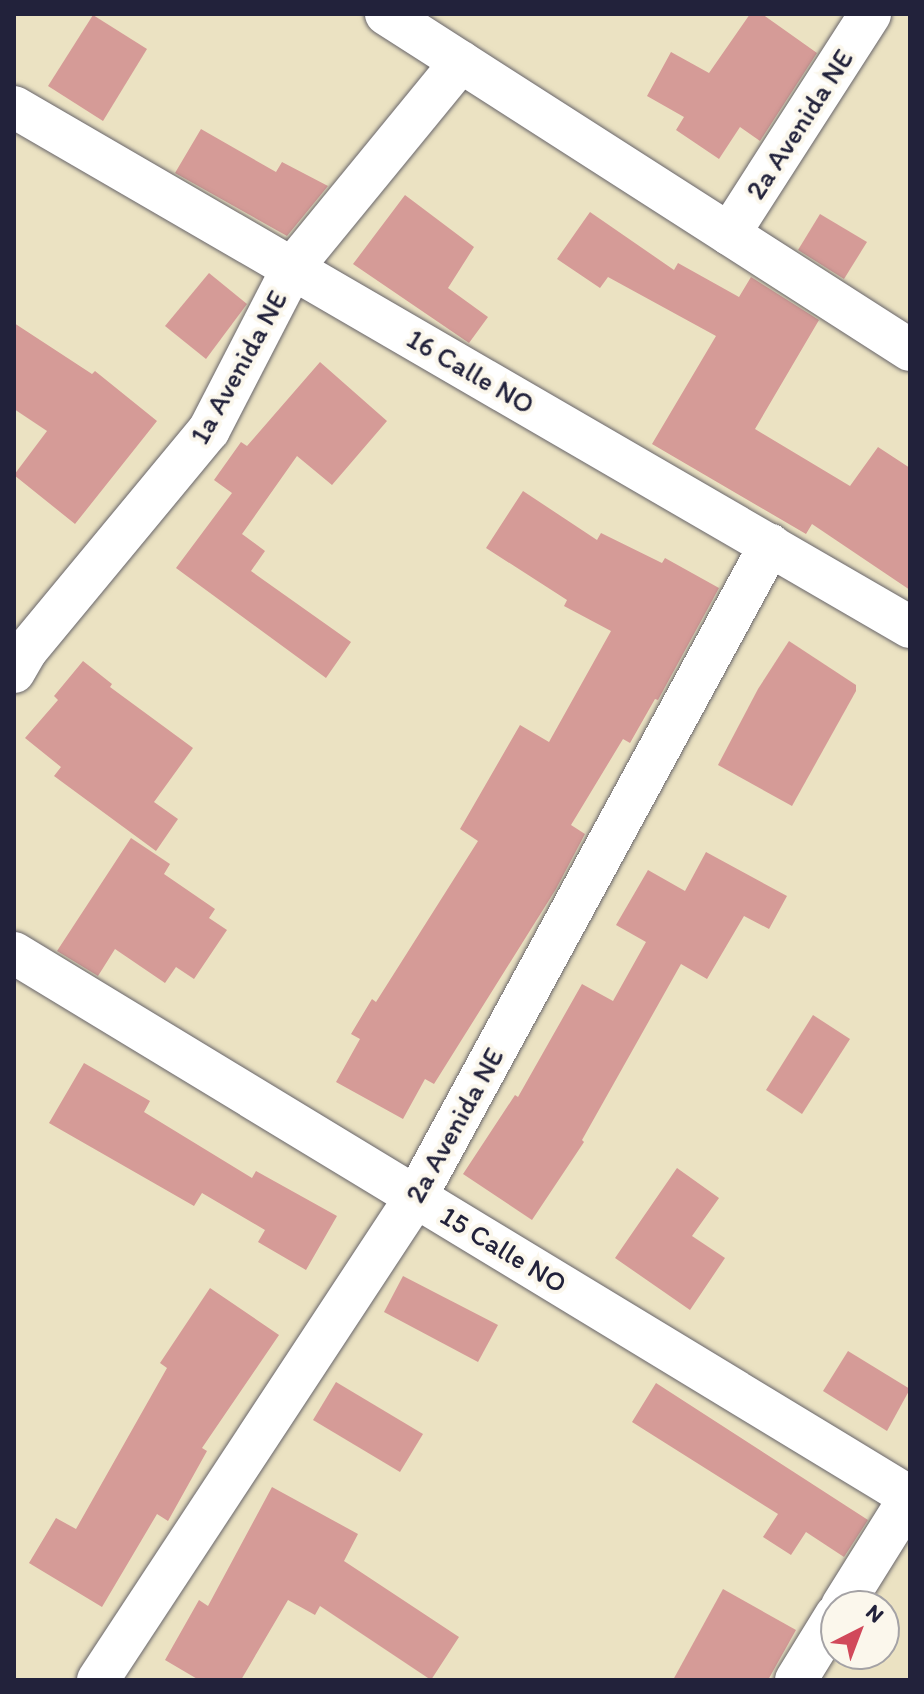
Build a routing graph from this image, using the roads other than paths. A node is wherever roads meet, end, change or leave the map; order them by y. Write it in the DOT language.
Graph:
graph roads {
  1 [pos="386,14"];
  2 [pos="870,14"];
  3 [pos="461,62"];
  4 [pos="20,123"];
  5 [pos="729,234"];
  6 [pos="293,267"];
  7 [pos="910,350"];
  8 [pos="770,545"];
  9 [pos="910,627"];
  10 [pos="14,672"];
  11 [pos="14,953"];
  12 [pos="417,1195"];
  13 [pos="910,1497"];
  14 [pos="852,1590"];
  15 [pos="820,1641"];
  16 [pos="98,1680"];
  17 [pos="796,1680"];
  1 -- 3 [label="street"];
  2 -- 5 [label="street, 2a Avenida NE"];
  3 -- 5 [label="street"];
  3 -- 6 [label="street, 1a Avenida NE"];
  4 -- 6 [label="street, 16 Calle NO"];
  5 -- 7 [label="street"];
  6 -- 8 [label="street, 16 Calle NO"];
  6 -- 10 [label="street, 1a Avenida NE"];
  8 -- 9 [label="street, 16 Calle NO"];
  8 -- 12 [label="street, 2a Avenida NE"];
  11 -- 12 [label="street, 15 Calle NO"];
  12 -- 13 [label="street, 15 Calle NO"];
  12 -- 16 [label="street, 2a Avenida NE"];
  13 -- 14 [label="street"];
  15 -- 17 [label="street"];
}
